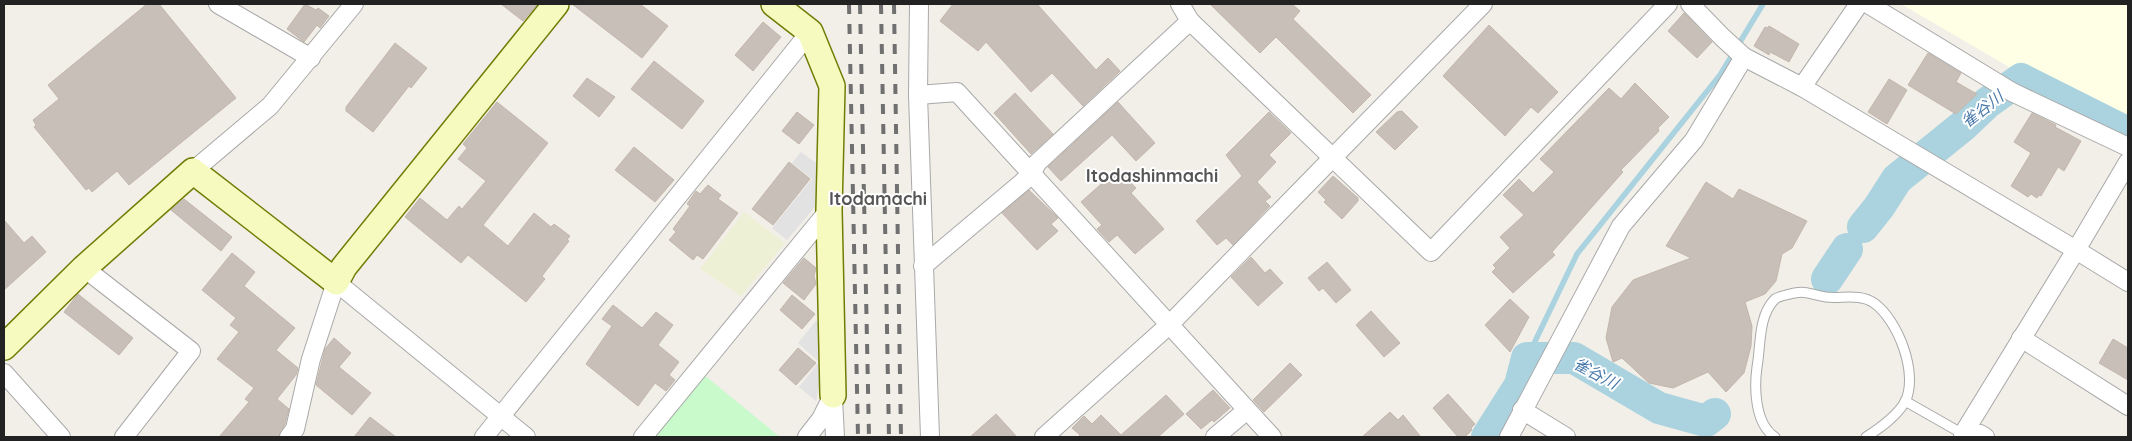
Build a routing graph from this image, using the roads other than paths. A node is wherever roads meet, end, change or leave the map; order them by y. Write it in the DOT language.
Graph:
graph roads {
  1 [pos="354,4"];
  2 [pos="556,4"];
  3 [pos="774,4"];
  4 [pos="919,4"];
  5 [pos="1180,4"];
  6 [pos="1484,4"];
  7 [pos="1668,4"];
  8 [pos="1690,4"];
  9 [pos="1859,4"];
  10 [pos="1868,4"];
  11 [pos="226,6"];
  12 [pos="1190,21"];
  13 [pos="810,32"];
  14 [pos="1740,54"];
  15 [pos="311,58"];
  16 [pos="1802,87"];
  17 [pos="918,95"];
  18 [pos="2128,147"];
  19 [pos="1334,157"];
  20 [pos="2128,162"];
  21 [pos="193,171"];
  22 [pos="1031,174"];
  23 [pos="829,210"];
  24 [pos="2076,250"];
  25 [pos="923,266"];
  26 [pos="84,268"];
  27 [pos="336,282"];
  28 [pos="2128,282"];
  29 [pos="1169,325"];
  30 [pos="2021,338"];
  31 [pos="4,346"];
  32 [pos="4,373"];
  33 [pos="833,395"];
  34 [pos="1905,401"];
  35 [pos="2128,406"];
  36 [pos="1247,410"];
  37 [pos="1522,410"];
  38 [pos="501,417"];
  39 [pos="1962,436"];
  40 [pos="61,437"];
  41 [pos="124,437"];
  42 [pos="289,437"];
  43 [pos="484,437"];
  44 [pos="526,437"];
  45 [pos="643,437"];
  46 [pos="807,437"];
  47 [pos="834,437"];
  48 [pos="930,437"];
  49 [pos="1044,437"];
  50 [pos="1215,437"];
  51 [pos="1272,437"];
  52 [pos="1509,437"];
  53 [pos="1566,437"];
  54 [pos="1775,437"];
  55 [pos="1866,437"];
  56 [pos="1985,437"];
  1 -- 15 [label="street"];
  2 -- 27 [label="street"];
  3 -- 13 [label="street"];
  4 -- 17 [label="street"];
  5 -- 12 [label="street"];
  6 -- 19 [label="street"];
  7 -- 19 [label="street"];
  8 -- 14 [label="street"];
  9 -- 16 [label="street"];
  10 -- 18 [label="street"];
  11 -- 15 [label="street"];
  12 -- 19 [label="street"];
  12 -- 22 [label="street"];
  13 -- 23 [label="street"];
  13 -- 38 [label="street"];
  14 -- 16 [label="street"];
  14 -- 37 [label="street"];
  15 -- 21 [label="street"];
  16 -- 24 [label="street"];
  17 -- 22 [label="street"];
  17 -- 25 [label="street"];
  19 -- 29 [label="street"];
  20 -- 24 [label="street"];
  21 -- 26 [label="street"];
  21 -- 27 [label="street"];
  22 -- 25 [label="street"];
  22 -- 29 [label="street"];
  23 -- 33 [label="street"];
  23 -- 45 [label="street"];
  24 -- 28 [label="street"];
  24 -- 30 [label="street"];
  25 -- 48 [label="street"];
  26 -- 31 [label="street"];
  26 -- 41 [label="street"];
  27 -- 38 [label="street"];
  27 -- 42 [label="street"];
  29 -- 36 [label="street"];
  29 -- 49 [label="street"];
  30 -- 35 [label="street"];
  30 -- 39 [label="street"];
  32 -- 40 [label="street"];
  33 -- 46 [label="street"];
  33 -- 47 [label="street"];
  34 -- 39 [label="lane"];
  34 -- 54 [label="lane"];
  34 -- 55 [label="lane"];
  36 -- 50 [label="street"];
  36 -- 51 [label="street"];
  37 -- 52 [label="street"];
  37 -- 53 [label="street"];
  38 -- 43 [label="street"];
  38 -- 44 [label="street"];
  39 -- 56 [label="street"];
}
